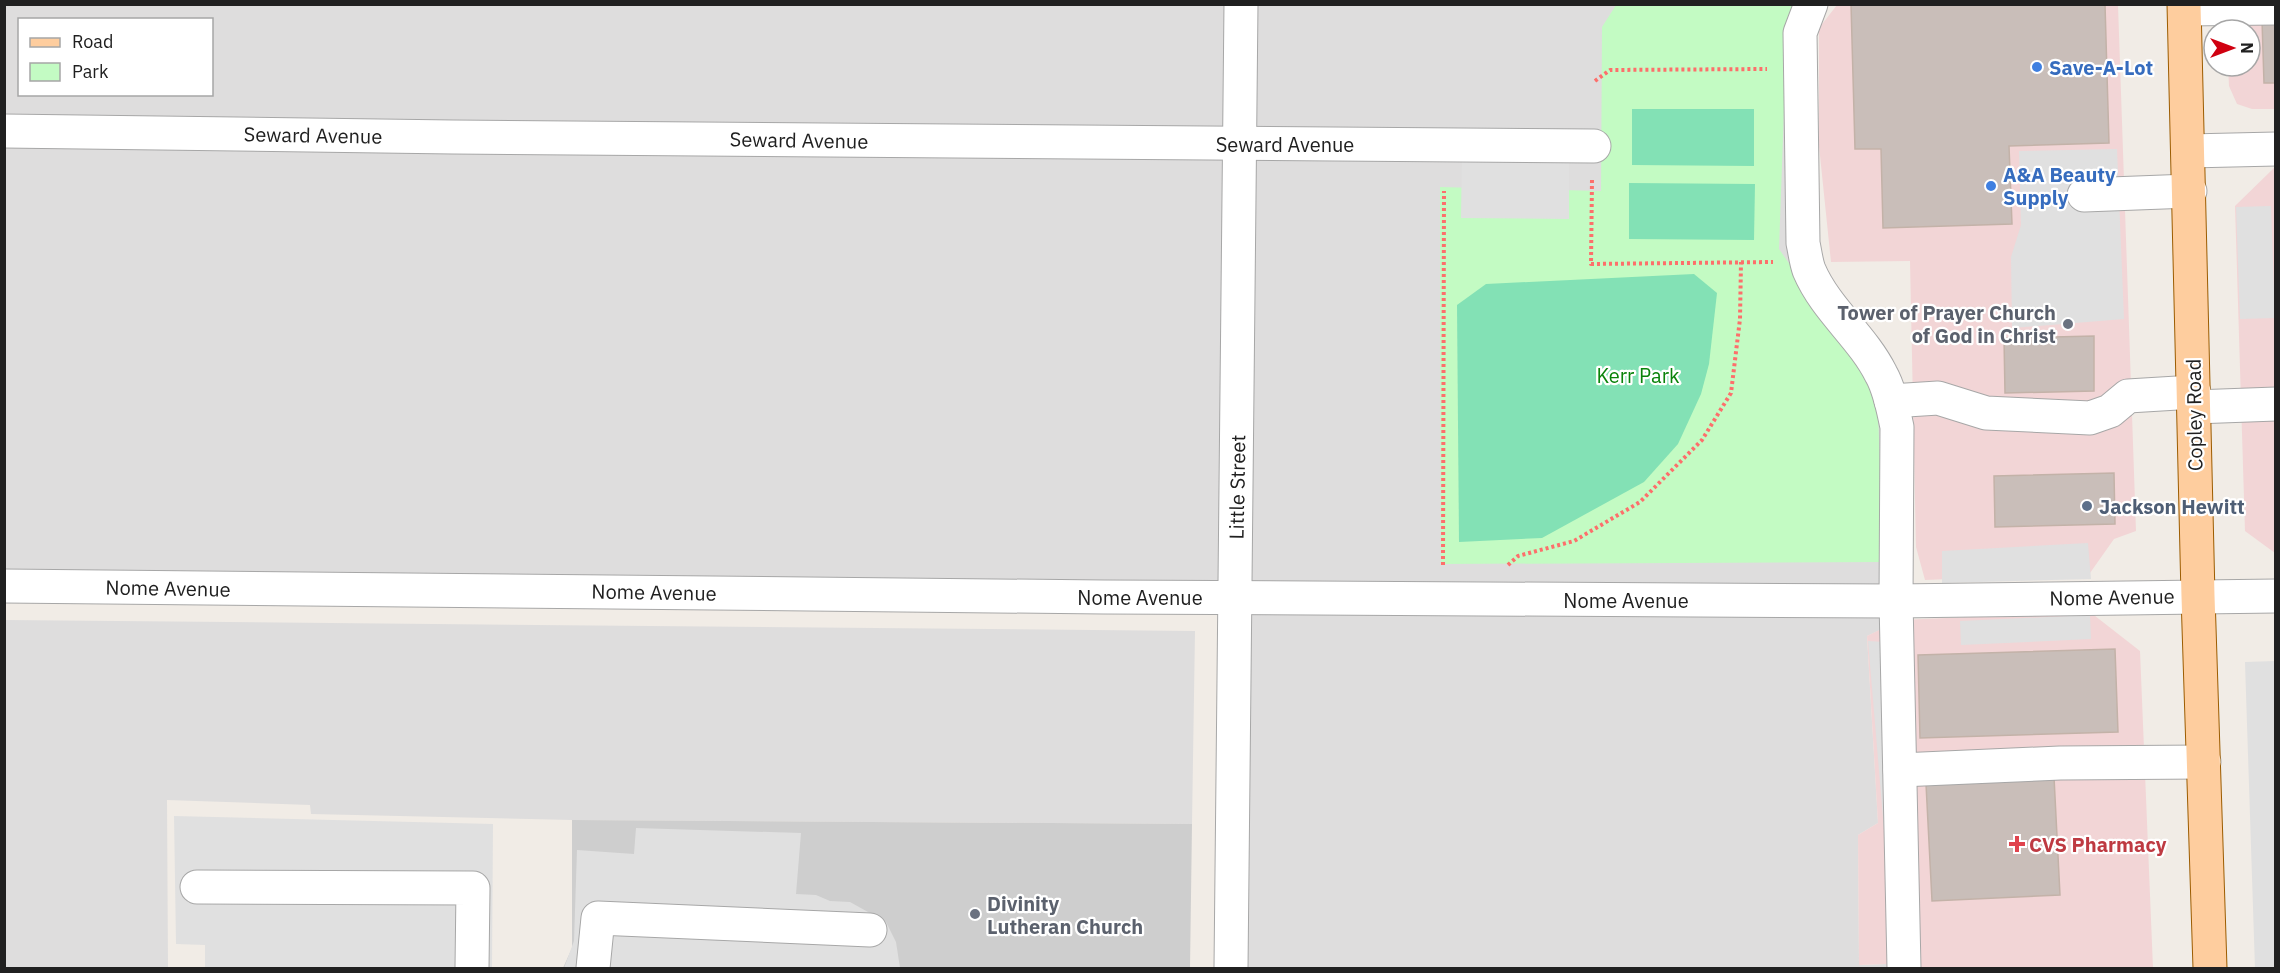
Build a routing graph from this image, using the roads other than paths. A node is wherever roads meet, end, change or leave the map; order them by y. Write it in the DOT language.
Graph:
graph roads {
  1 [pos="1241,4"];
  2 [pos="1811,4"];
  3 [pos="2185,7"];
  4 [pos="2276,8"];
  5 [pos="4,131"];
  6 [pos="1240,144"];
  7 [pos="1594,146"];
  8 [pos="2276,149"];
  9 [pos="2189,151"];
  10 [pos="2190,192"];
  11 [pos="2084,195"];
  12 [pos="2194,400"];
  13 [pos="1891,401"];
  14 [pos="2276,404"];
  15 [pos="4,586"];
  16 [pos="2198,596"];
  17 [pos="2276,596"];
  18 [pos="1236,597"];
  19 [pos="1896,601"];
  20 [pos="2204,762"];
  21 [pos="1900,770"];
  22 [pos="197,886"];
  23 [pos="870,930"];
  24 [pos="472,969"];
  25 [pos="593,969"];
  26 [pos="1231,969"];
  27 [pos="1904,969"];
  28 [pos="2210,969"];
  1 -- 6 [label="street, Little Street"];
  2 -- 13 [label="street"];
  3 -- 4 [label="street"];
  3 -- 9 [label="main road, Copley Road"];
  5 -- 6 [label="street, Seward Avenue"];
  6 -- 7 [label="street, Seward Avenue"];
  6 -- 18 [label="street, Little Street"];
  8 -- 9 [label="street"];
  9 -- 10 [label="main road, Copley Road"];
  10 -- 11 [label="street"];
  10 -- 12 [label="main road, Copley Road"];
  12 -- 13 [label="street"];
  12 -- 14 [label="street"];
  12 -- 16 [label="main road, Copley Road"];
  13 -- 19 [label="street"];
  15 -- 18 [label="street, Nome Avenue"];
  16 -- 17 [label="street, Nome Avenue"];
  16 -- 19 [label="street, Nome Avenue"];
  16 -- 20 [label="main road, Copley Road"];
  18 -- 19 [label="street, Nome Avenue"];
  18 -- 26 [label="street, Little Street"];
  19 -- 21 [label="street"];
  20 -- 21 [label="street"];
  20 -- 28 [label="main road, Copley Road"];
  21 -- 27 [label="street"];
  22 -- 24 [label="street"];
  23 -- 25 [label="street"];
}
